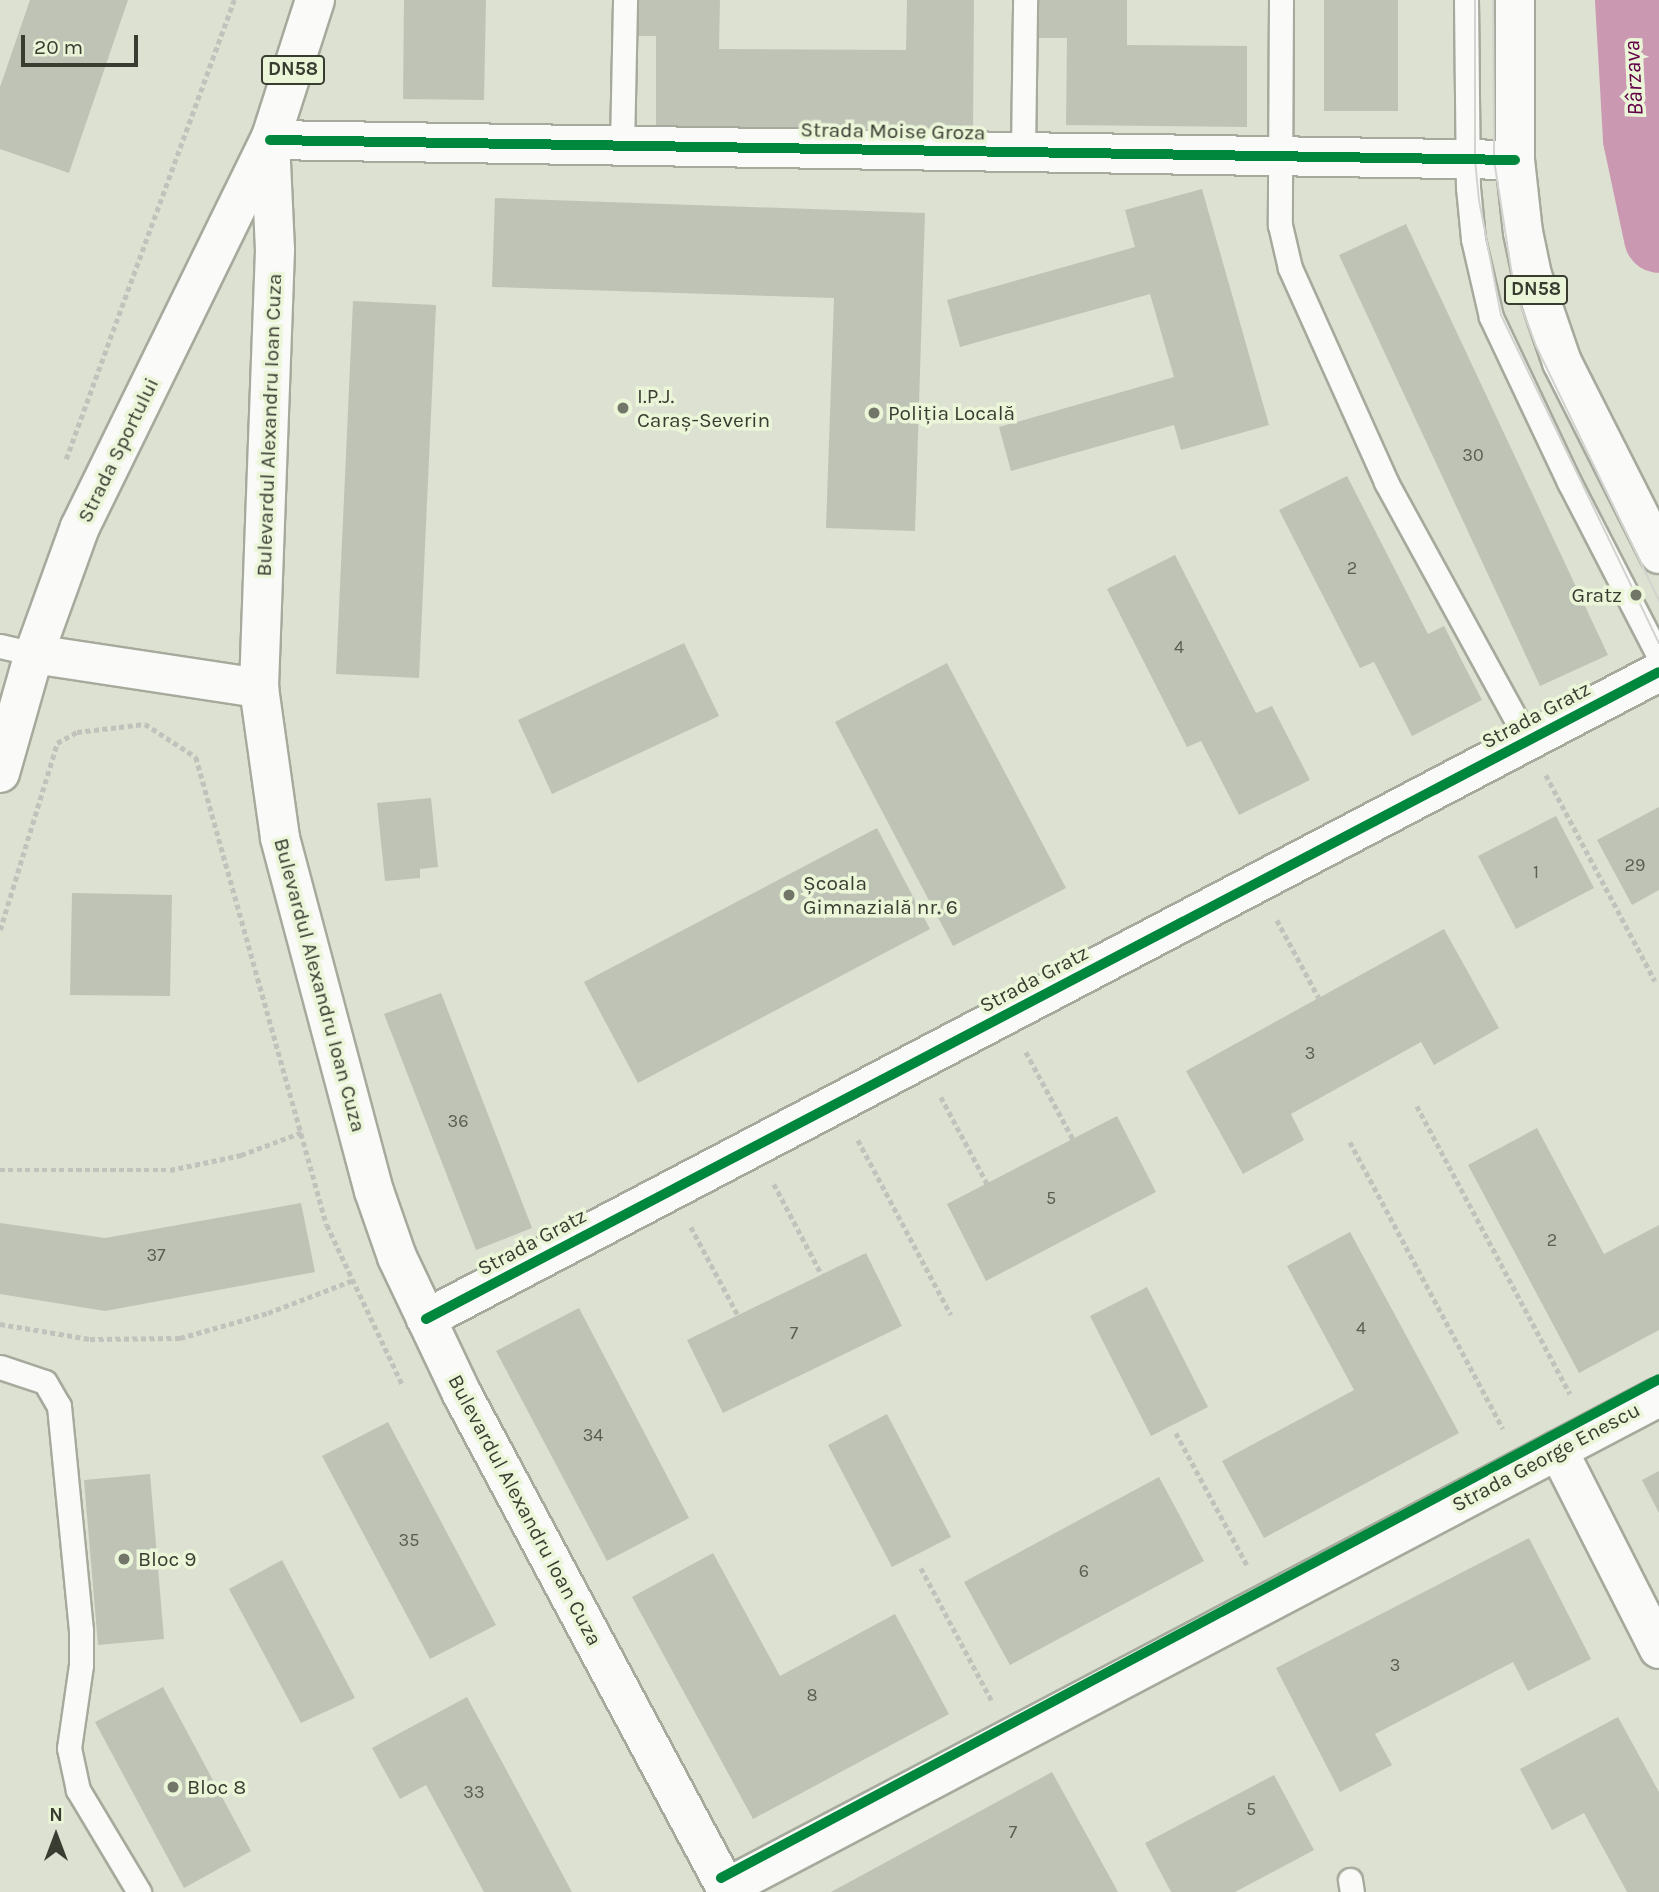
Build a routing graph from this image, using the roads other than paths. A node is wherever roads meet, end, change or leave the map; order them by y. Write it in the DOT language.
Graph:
graph roads {
  1 [pos="316,0"];
  2 [pos="625,0"];
  3 [pos="1025,0"];
  4 [pos="1282,0"];
  5 [pos="1466,0"];
  6 [pos="1515,0"];
  7 [pos="270,140"];
  8 [pos="622,146"];
  9 [pos="1023,152"];
  10 [pos="1280,157"];
  11 [pos="1467,159"];
  12 [pos="1515,160"];
  13 [pos="1659,554"];
  14 [pos="17,650"];
  15 [pos="1659,656"];
  16 [pos="1659,672"];
  17 [pos="259,688"];
  18 [pos="1528,741"];
  19 [pos="0,774"];
  20 [pos="426,1319"];
  21 [pos="0,1367"];
  22 [pos="1659,1397"];
  23 [pos="1558,1450"];
  24 [pos="1659,1648"];
  25 [pos="727,1890"];
  26 [pos="139,1892"];
  1 -- 7 [label="street, Bulevardul Alexandru Ioan Cuza / DN58"];
  2 -- 8 [label="lane"];
  3 -- 9 [label="lane"];
  4 -- 10 [label="lane"];
  5 -- 11 [label="lane"];
  6 -- 12 [label="street, DN58"];
  7 -- 8 [label="street, Strada Moise Groza"];
  7 -- 14 [label="street, Strada Sportului"];
  7 -- 17 [label="street, Bulevardul Alexandru Ioan Cuza"];
  8 -- 9 [label="street, Strada Moise Groza"];
  9 -- 10 [label="street, Strada Moise Groza"];
  10 -- 11 [label="street, Strada Moise Groza"];
  10 -- 18 [label="lane"];
  11 -- 12 [label="street, Strada Moise Groza"];
  11 -- 15 [label="lane"];
  12 -- 13 [label="street, DN58"];
  14 -- 17 [label="street"];
  14 -- 19 [label="street, Strada Sportului"];
  16 -- 18 [label="street, Strada Gratz"];
  17 -- 20 [label="street, Bulevardul Alexandru Ioan Cuza"];
  18 -- 20 [label="street, Strada Gratz"];
  20 -- 25 [label="street, Bulevardul Alexandru Ioan Cuza"];
  21 -- 26 [label="lane"];
  22 -- 23 [label="street, Strada George Enescu"];
  23 -- 24 [label="street"];
  23 -- 25 [label="street, Strada George Enescu"];
}
